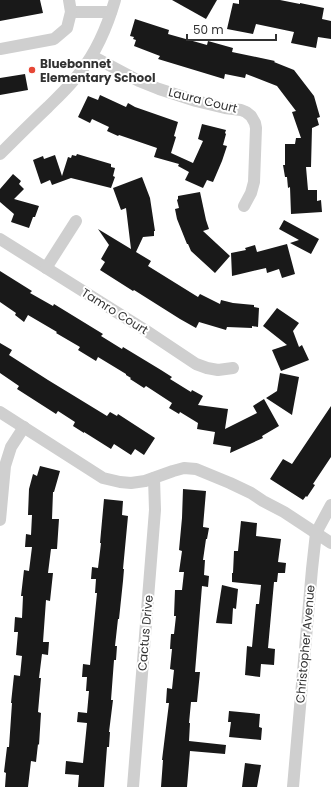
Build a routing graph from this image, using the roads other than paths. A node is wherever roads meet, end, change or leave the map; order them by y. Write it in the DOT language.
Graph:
graph roads {
  1 [pos="115,0"];
  2 [pos="70,6"];
  3 [pos="111,12"];
  4 [pos="0,49"];
  5 [pos="92,56"];
  6 [pos="0,154"];
  7 [pos="244,206"];
  8 [pos="76,222"];
  9 [pos="0,239"];
  10 [pos="46,268"];
  11 [pos="233,368"];
  12 [pos="0,412"];
  13 [pos="24,427"];
  14 [pos="154,478"];
  15 [pos="331,506"];
  16 [pos="0,520"];
  17 [pos="316,533"];
  18 [pos="331,542"];
  19 [pos="132,787"];
  20 [pos="293,787"];
  1 -- 3 [label="street"];
  2 -- 3 [label="street"];
  2 -- 4 [label="street"];
  3 -- 5 [label="street"];
  5 -- 6 [label="street"];
  5 -- 7 [label="street, Laura Court"];
  8 -- 10 [label="street"];
  9 -- 10 [label="street, Tamro Court"];
  10 -- 11 [label="street, Tamro Court"];
  12 -- 13 [label="street"];
  13 -- 14 [label="street"];
  13 -- 16 [label="street"];
  14 -- 17 [label="street"];
  14 -- 19 [label="street, Cactus Drive"];
  15 -- 17 [label="street, Christopher Avenue"];
  17 -- 18 [label="street"];
  17 -- 20 [label="street, Christopher Avenue"];
}
